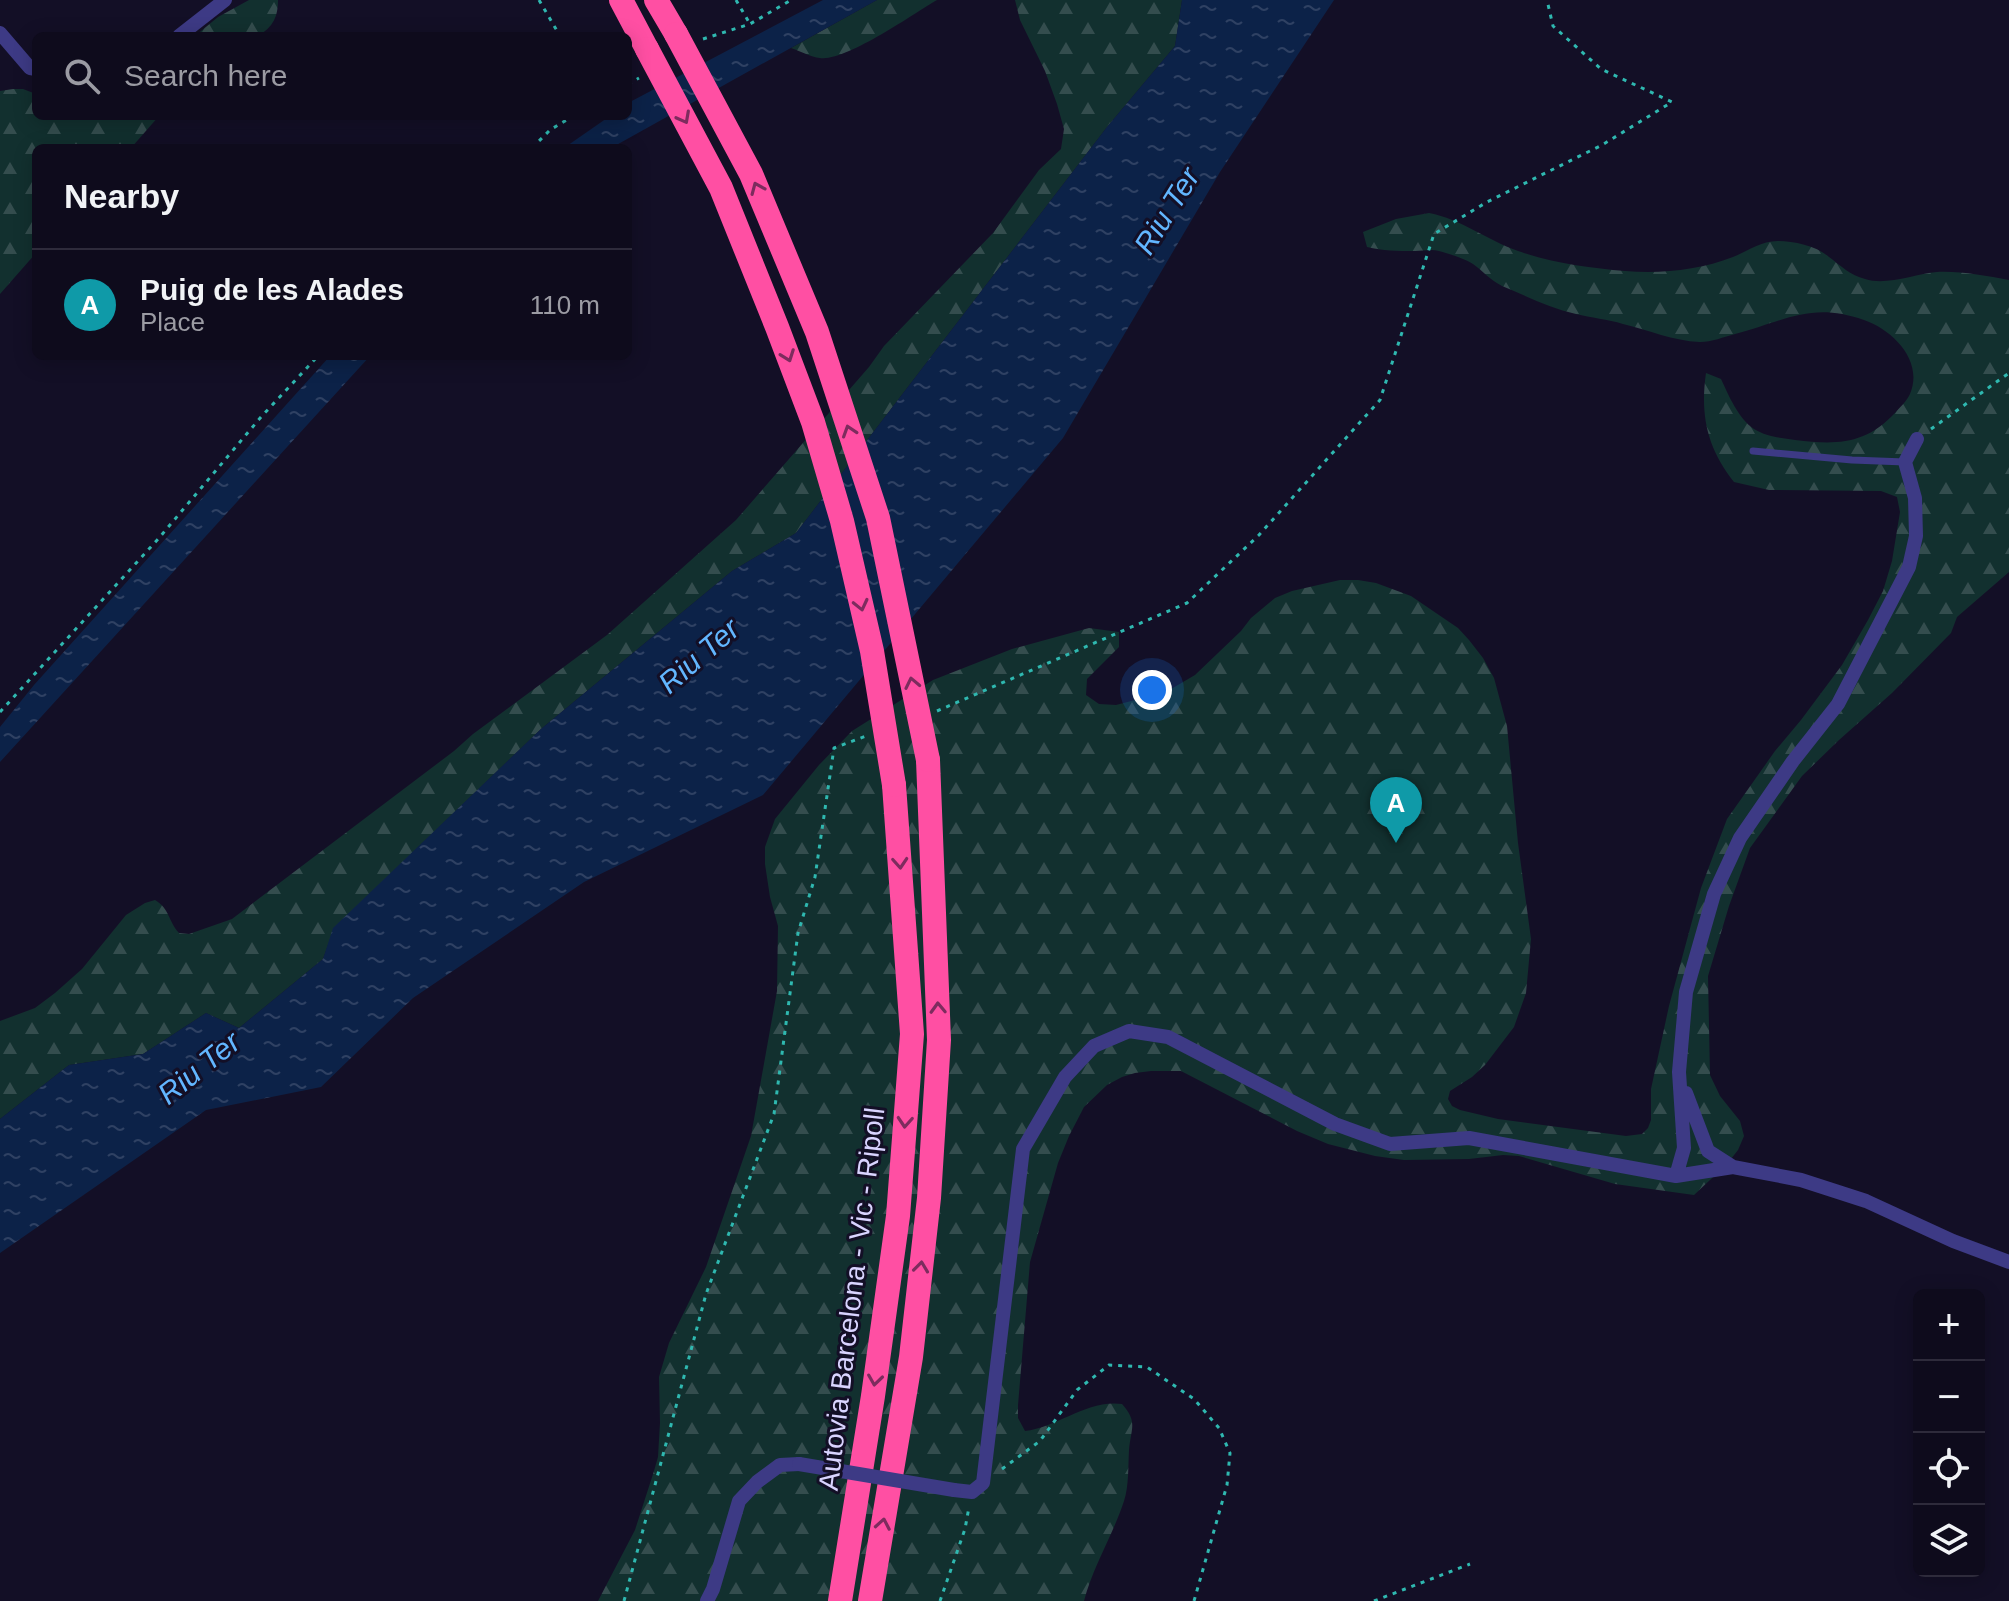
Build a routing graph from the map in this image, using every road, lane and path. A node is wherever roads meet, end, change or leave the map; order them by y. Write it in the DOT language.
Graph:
graph roads {
  1 [pos="225,0"];
  2 [pos="539,0"];
  3 [pos="621,0"];
  4 [pos="656,0"];
  5 [pos="736,0"];
  6 [pos="791,0"];
  7 [pos="1547,0"];
  8 [pos="184,32"];
  9 [pos="558,32"];
  10 [pos="0,33"];
  11 [pos="32,68"];
  12 [pos="566,120"];
  13 [pos="536,144"];
  14 [pos="314,360"];
  15 [pos="2009,373"];
  16 [pos="1917,439"];
  17 [pos="1753,451"];
  18 [pos="1905,462"];
  19 [pos="0,712"];
  20 [pos="930,713"];
  21 [pos="875,733"];
  22 [pos="1679,1072"];
  23 [pos="1733,1167"];
  24 [pos="1676,1176"];
  25 [pos="2009,1262"];
  26 [pos="978,1487"];
  27 [pos="1470,1564"];
  28 [pos="624,1601"];
  29 [pos="707,1601"];
  30 [pos="840,1601"];
  31 [pos="870,1601"];
  32 [pos="940,1601"];
  33 [pos="1194,1601"];
  34 [pos="1374,1601"];
  1 -- 8 [label="street"];
  2 -- 9 [label="path"];
  3 -- 30 [label="highway, Autovia Barcelona - Vic - Ripoll, one-way, bridge"];
  31 -- 4 [label="highway, one-way, bridge"];
  5 -- 6 [label="path"];
  7 -- 20 [label="path"];
  10 -- 11 [label="street"];
  12 -- 13 [label="path"];
  14 -- 19 [label="path"];
  15 -- 16 [label="path"];
  16 -- 18 [label="street"];
  17 -- 18 [label="lane"];
  18 -- 22 [label="street"];
  21 -- 28 [label="path"];
  22 -- 23 [label="street"];
  22 -- 24 [label="street"];
  23 -- 24 [label="street"];
  23 -- 25 [label="street"];
  24 -- 26 [label="street"];
  26 -- 29 [label="street, bridge"];
  26 -- 32 [label="path"];
  26 -- 33 [label="path"];
  27 -- 34 [label="path"];
}
